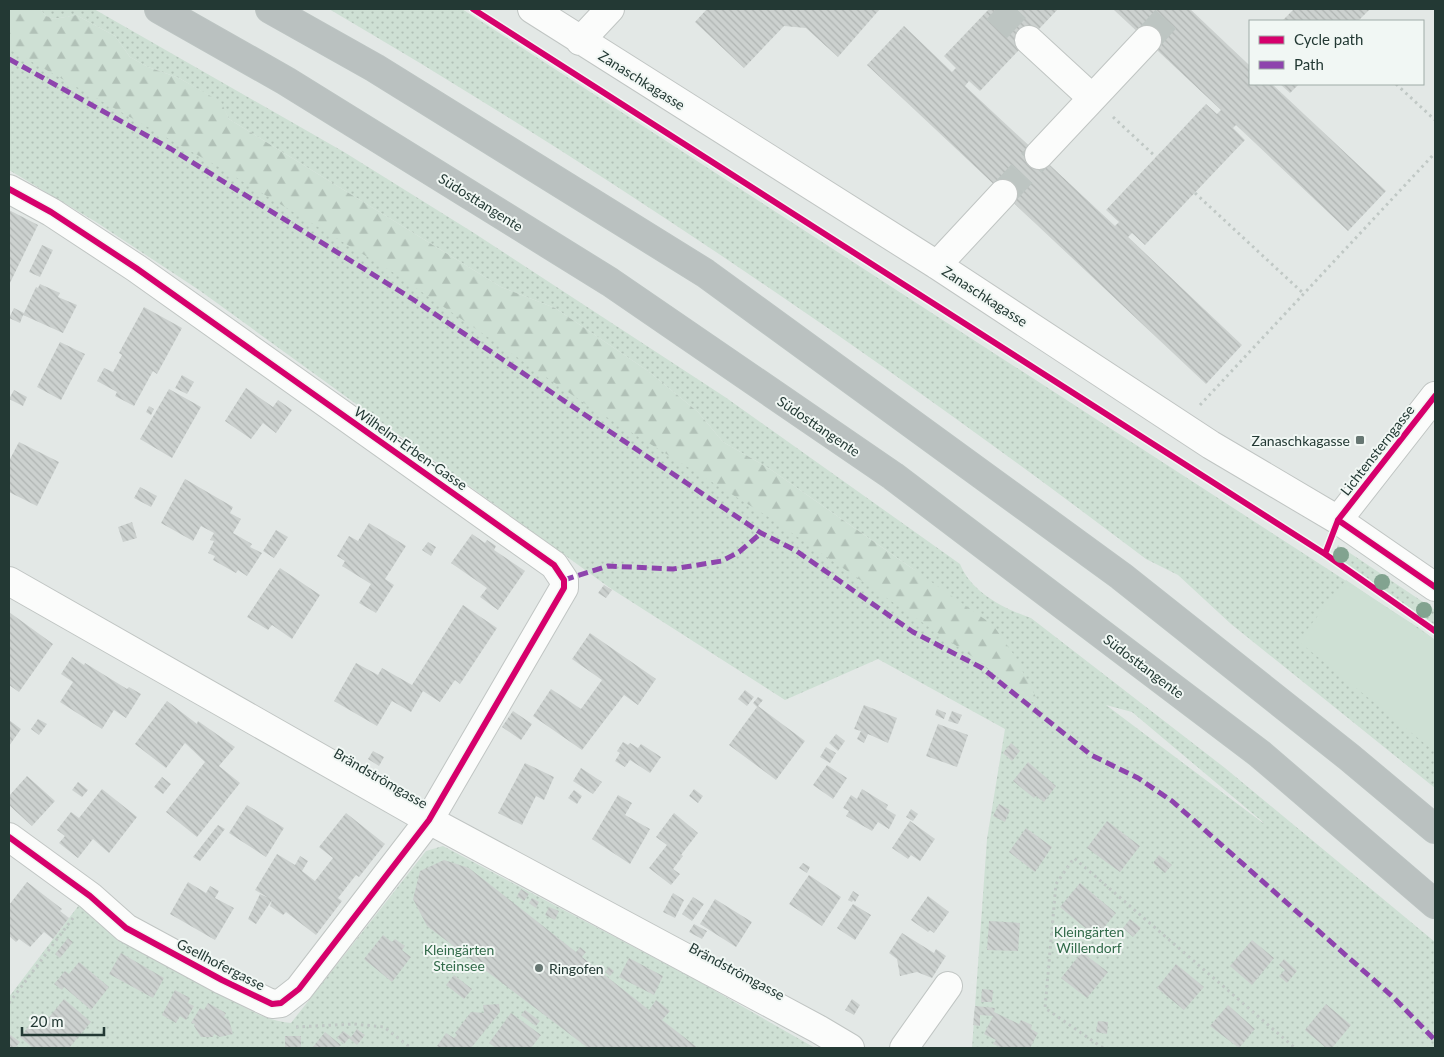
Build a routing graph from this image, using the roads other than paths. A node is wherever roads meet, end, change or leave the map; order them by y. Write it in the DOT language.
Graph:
graph roads {
  1 [pos="159,9"];
  2 [pos="270,9"];
  3 [pos="532,9"];
  4 [pos="610,9"];
  5 [pos="1029,40"];
  6 [pos="1147,40"];
  7 [pos="580,41"];
  8 [pos="1092,98"];
  9 [pos="1039,155"];
  10 [pos="9,189"];
  11 [pos="1003,194"];
  12 [pos="937,265"];
  13 [pos="1435,396"];
  14 [pos="1338,520"];
  15 [pos="9,581"];
  16 [pos="1435,587"];
  17 [pos="429,820"];
  18 [pos="1435,829"];
  19 [pos="12,847"];
  20 [pos="1435,904"];
  21 [pos="948,986"];
  22 [pos="850,1048"];
  23 [pos="904,1048"];
  1 -- 20 [label="highway, Südosttangente"];
  2 -- 18 [label="highway"];
  3 -- 7 [label="street, Zanaschkagasse"];
  4 -- 7 [label="street"];
  5 -- 8 [label="street"];
  6 -- 8 [label="street"];
  7 -- 12 [label="street, Zanaschkagasse"];
  8 -- 9 [label="street"];
  10 -- 17 [label="street, Wilhelm-Erben-Gasse"];
  11 -- 12 [label="street"];
  12 -- 14 [label="street, Zanaschkagasse"];
  13 -- 14 [label="street, Lichtensterngasse"];
  14 -- 16 [label="street, Zanaschkagasse"];
  15 -- 17 [label="street, Brändströmgasse"];
  17 -- 19 [label="street, Gsellhofergasse"];
  17 -- 22 [label="street, Brändströmgasse"];
  21 -- 23 [label="street"];
}
